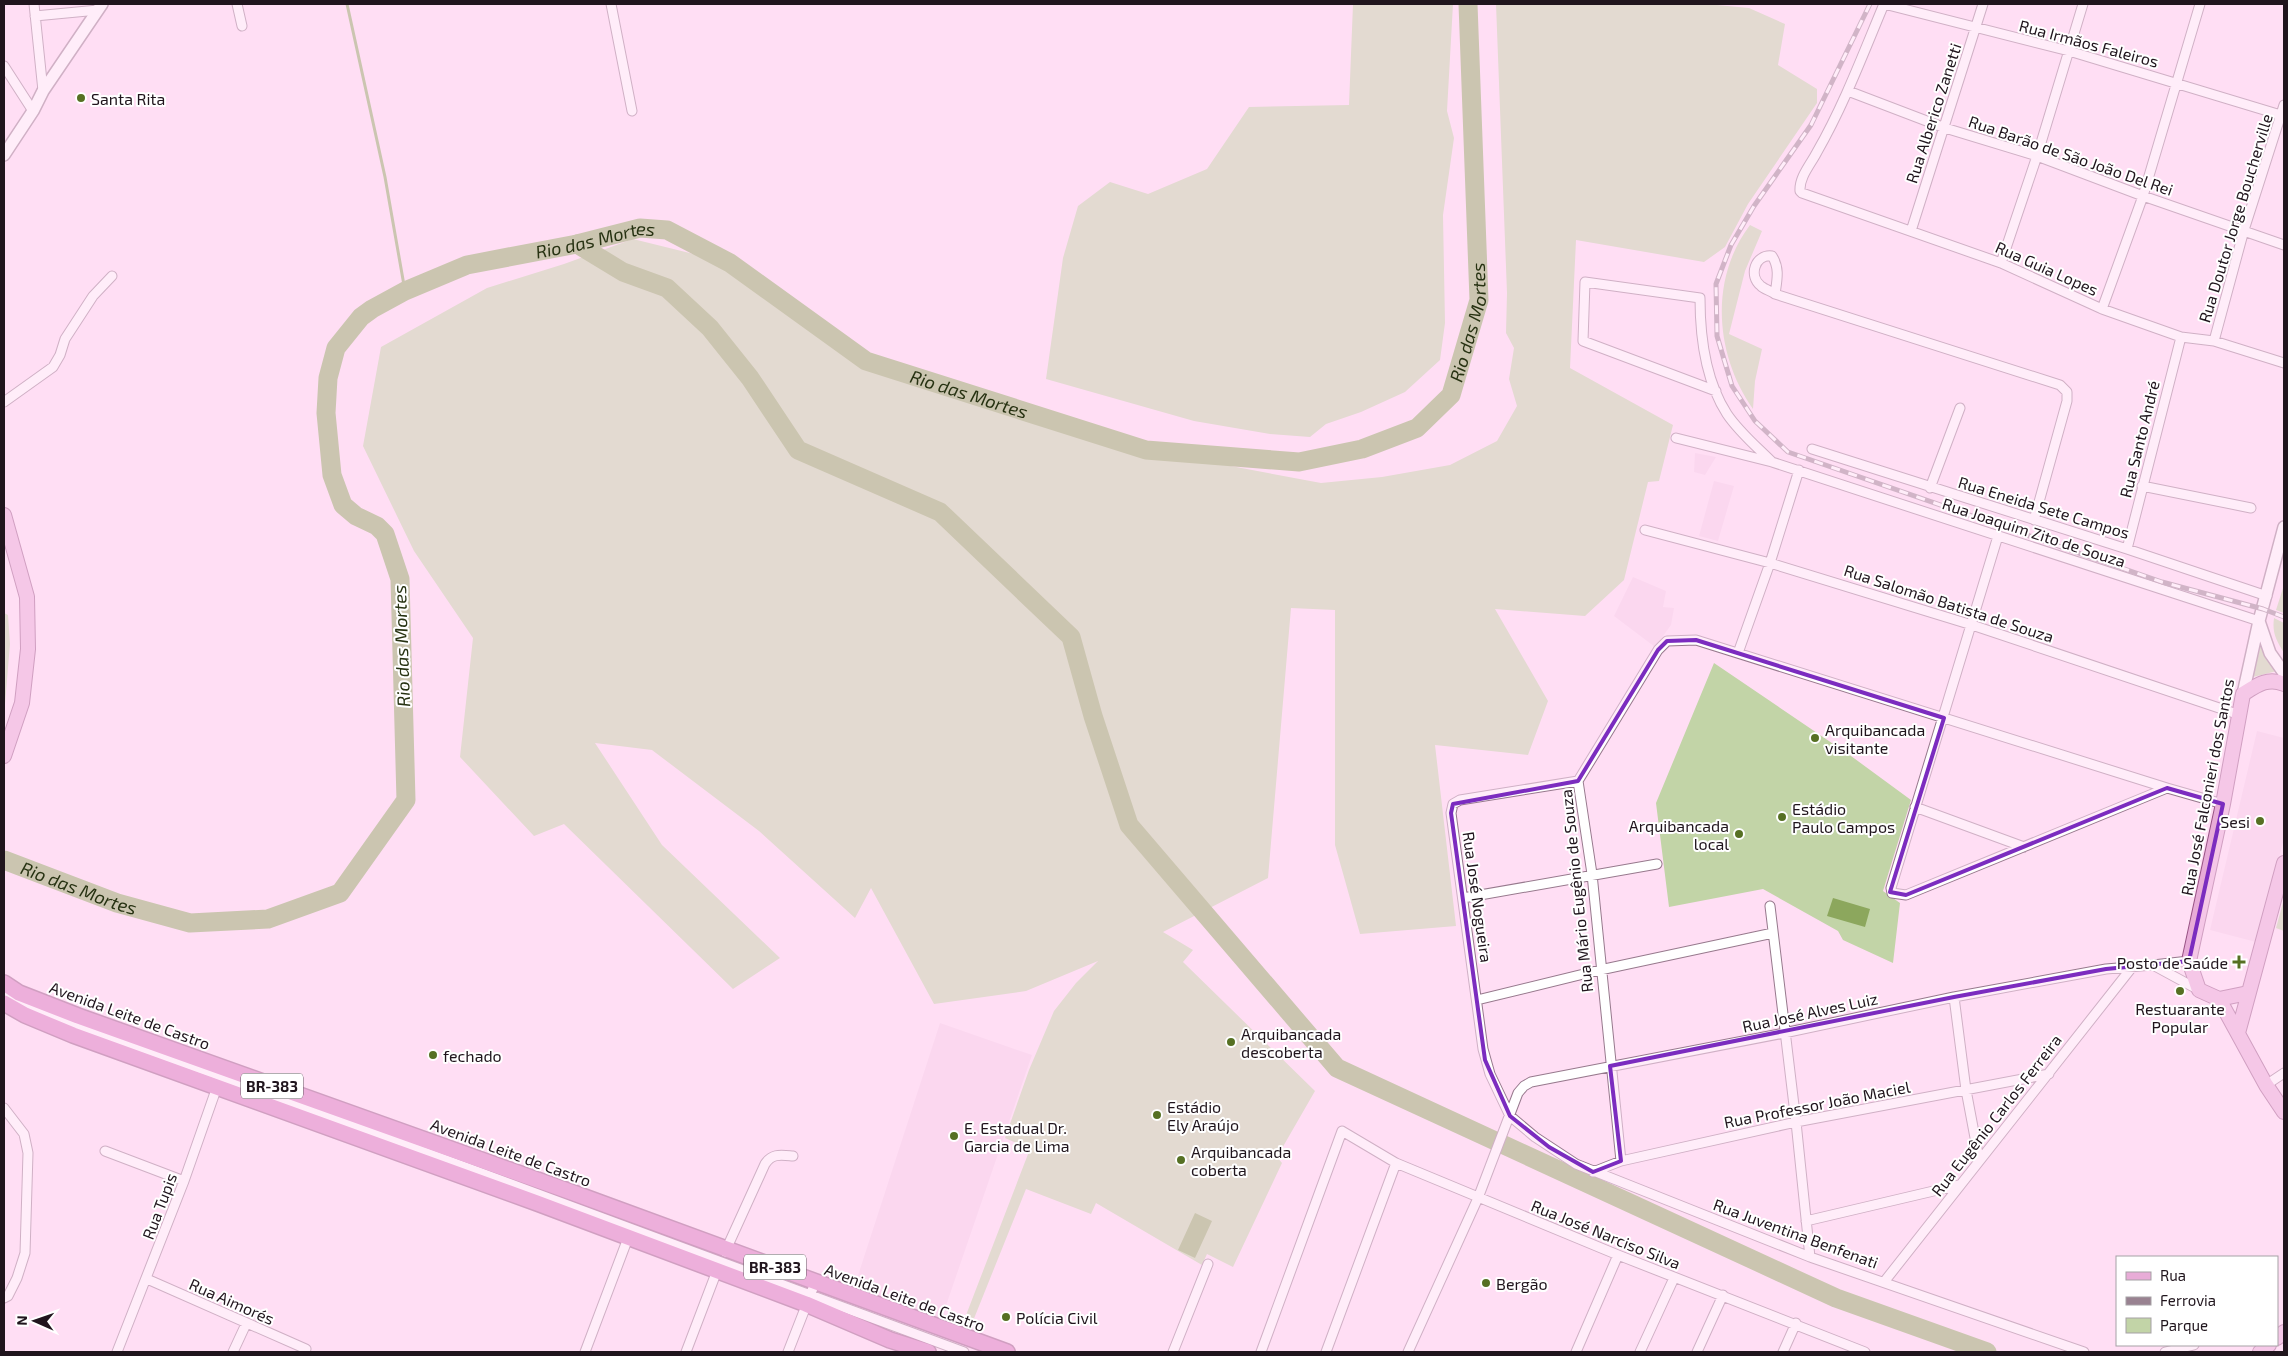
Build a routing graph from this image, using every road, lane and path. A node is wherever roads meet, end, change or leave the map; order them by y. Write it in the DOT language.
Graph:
graph roads {
  1 [pos="34,4"];
  2 [pos="237,4"];
  3 [pos="611,4"];
  4 [pos="1884,4"];
  5 [pos="1983,4"];
  6 [pos="2083,4"];
  7 [pos="2200,4"];
  8 [pos="100,7"];
  9 [pos="35,16"];
  10 [pos="242,26"];
  11 [pos="1976,28"];
  12 [pos="2069,51"];
  13 [pos="4,66"];
  14 [pos="2176,82"];
  15 [pos="44,91"];
  16 [pos="1848,91"];
  17 [pos="2284,105"];
  18 [pos="33,111"];
  19 [pos="632,111"];
  20 [pos="2283,116"];
  21 [pos="1945,128"];
  22 [pos="4,155"];
  23 [pos="2037,156"];
  24 [pos="2143,196"];
  25 [pos="2244,230"];
  26 [pos="1911,231"];
  27 [pos="2284,245"];
  28 [pos="2001,263"];
  29 [pos="112,276"];
  30 [pos="1775,294"];
  31 [pos="2102,309"];
  32 [pos="2181,337"];
  33 [pos="2214,340"];
  34 [pos="2284,363"];
  35 [pos="1716,391"];
  36 [pos="4,402"];
  37 [pos="1960,408"];
  38 [pos="1676,438"];
  39 [pos="1812,449"];
  40 [pos="1772,462"];
  41 [pos="1799,470"];
  42 [pos="2142,486"];
  43 [pos="1930,488"];
  44 [pos="2251,508"];
  45 [pos="5,519"];
  46 [pos="2034,520"];
  47 [pos="2284,526"];
  48 [pos="1645,530"];
  49 [pos="1998,536"];
  50 [pos="2127,549"];
  51 [pos="1770,563"];
  52 [pos="2267,596"];
  53 [pos="2259,621"];
  54 [pos="1972,625"];
  55 [pos="1738,653"];
  56 [pos="2284,673"];
  57 [pos="2284,684"];
  58 [pos="2243,694"];
  59 [pos="2240,715"];
  60 [pos="1944,718"];
  61 [pos="4,756"];
  62 [pos="1578,781"];
  63 [pos="2167,788"];
  64 [pos="2223,804"];
  65 [pos="1915,807"];
  66 [pos="2024,847"];
  67 [pos="2284,863"];
  68 [pos="1657,864"];
  69 [pos="1592,874"];
  70 [pos="1463,898"];
  71 [pos="1770,906"];
  72 [pos="1773,933"];
  73 [pos="2189,961"];
  74 [pos="2153,965"];
  75 [pos="2132,966"];
  76 [pos="1600,970"];
  77 [pos="4,983"];
  78 [pos="2199,990"];
  79 [pos="2248,993"];
  80 [pos="4,995"];
  81 [pos="1954,997"];
  82 [pos="2218,999"];
  83 [pos="1477,1000"];
  84 [pos="4,1003"];
  85 [pos="2238,1033"];
  86 [pos="1784,1034"];
  87 [pos="1610,1066"];
  88 [pos="2284,1073"];
  89 [pos="2049,1074"];
  90 [pos="218,1076"];
  91 [pos="2266,1085"];
  92 [pos="1966,1090"];
  93 [pos="4,1108"];
  94 [pos="2284,1112"];
  95 [pos="1510,1116"];
  96 [pos="1796,1122"];
  97 [pos="105,1151"];
  98 [pos="794,1156"];
  99 [pos="1979,1159"];
  100 [pos="1621,1161"];
  101 [pos="1396,1163"];
  102 [pos="1593,1172"];
  103 [pos="184,1181"];
  104 [pos="1959,1185"];
  105 [pos="1478,1198"];
  106 [pos="1806,1221"];
  107 [pos="628,1238"];
  108 [pos="1618,1255"];
  109 [pos="1810,1257"];
  110 [pos="721,1261"];
  111 [pos="1208,1264"];
  112 [pos="1674,1278"];
  113 [pos="147,1279"];
  114 [pos="1884,1282"];
  115 [pos="810,1294"];
  116 [pos="1723,1295"];
  117 [pos="4,1298"];
  118 [pos="1796,1323"];
  119 [pos="246,1324"];
  120 [pos="892,1333"];
  121 [pos="2190,1346"];
  122 [pos="306,1349"];
  123 [pos="117,1352"];
  124 [pos="233,1352"];
  125 [pos="585,1352"];
  126 [pos="686,1352"];
  127 [pos="788,1352"];
  128 [pos="928,1352"];
  129 [pos="964,1352"];
  130 [pos="1007,1352"];
  131 [pos="1173,1352"];
  132 [pos="1262,1352"];
  133 [pos="1326,1352"];
  134 [pos="1408,1352"];
  135 [pos="1576,1352"];
  136 [pos="1640,1352"];
  137 [pos="1697,1352"];
  138 [pos="1783,1352"];
  139 [pos="1865,1352"];
  140 [pos="2084,1352"];
  141 [pos="2166,1352"];
  1 -- 9 [label="street"];
  2 -- 10 [label="street"];
  3 -- 19 [label="street"];
  4 -- 11 [label="street, Rua Irmãos Faleiros"];
  4 -- 16 [label="street"];
  5 -- 11 [label="street, Rua Alberico Zanetti"];
  6 -- 12 [label="street"];
  7 -- 14 [label="street"];
  8 -- 9 [label="street"];
  8 -- 15 [label="main road"];
  9 -- 15 [label="street"];
  11 -- 12 [label="street, Rua Irmãos Faleiros"];
  11 -- 21 [label="street, Rua Alberico Zanetti"];
  12 -- 14 [label="street, Rua Irmãos Faleiros"];
  12 -- 23 [label="street"];
  13 -- 18 [label="street"];
  14 -- 20 [label="street, Rua Irmãos Faleiros"];
  14 -- 24 [label="street"];
  15 -- 18 [label="main road"];
  16 -- 21 [label="street, Rua Barão de São João Del Rei"];
  16 -- 26 [label="street, Rua Guia Lopes"];
  17 -- 20 [label="street, Rua Doutor Jorge Boucherville"];
  18 -- 22 [label="main road"];
  20 -- 25 [label="street, Rua Doutor Jorge Boucherville"];
  21 -- 23 [label="street, Rua Barão de São João Del Rei"];
  21 -- 26 [label="street, Rua Alberico Zanetti"];
  23 -- 24 [label="street, Rua Barão de São João Del Rei"];
  23 -- 28 [label="street"];
  24 -- 25 [label="street, Rua Barão de São João Del Rei"];
  24 -- 31 [label="street"];
  25 -- 27 [label="street, Rua Barão de São João Del Rei"];
  25 -- 33 [label="street, Rua Doutor Jorge Boucherville"];
  26 -- 28 [label="street, Rua Guia Lopes"];
  28 -- 31 [label="street, Rua Guia Lopes"];
  29 -- 36 [label="street"];
  30 -- 46 [label="street"];
  31 -- 32 [label="street, Rua Guia Lopes"];
  32 -- 33 [label="street, Rua Guia Lopes"];
  32 -- 42 [label="street, Rua Santo André"];
  33 -- 34 [label="street, Rua Guia Lopes"];
  35 -- 35 [label="street"];
  35 -- 40 [label="street"];
  37 -- 43 [label="street"];
  38 -- 40 [label="street, Rua Joaquim Zito de Souza"];
  39 -- 43 [label="street, Rua Eneida Sete Campos"];
  40 -- 41 [label="street, Rua Joaquim Zito de Souza"];
  41 -- 49 [label="street, Rua Joaquim Zito de Souza"];
  41 -- 51 [label="street"];
  42 -- 44 [label="street"];
  42 -- 50 [label="street, Rua Santo André"];
  43 -- 46 [label="street, Rua Eneida Sete Campos"];
  45 -- 61 [label="main road"];
  46 -- 50 [label="street, Rua Eneida Sete Campos"];
  47 -- 52 [label="main road, Rua José Falconieri dos Santos"];
  48 -- 51 [label="street, Rua Salomão Batista de Souza"];
  49 -- 53 [label="street, Rua Joaquim Zito de Souza"];
  49 -- 54 [label="street"];
  50 -- 52 [label="street, Rua Eneida Sete Campos"];
  51 -- 54 [label="street, Rua Salomão Batista de Souza"];
  51 -- 55 [label="street"];
  52 -- 53 [label="main road, Rua José Falconieri dos Santos"];
  53 -- 56 [label="main road"];
  53 -- 58 [label="main road, Rua José Falconieri dos Santos"];
  54 -- 59 [label="street, Rua Salomão Batista de Souza"];
  54 -- 60 [label="street"];
  55 -- 60 [label="street, Rua Mário Eugênio de Souza"];
  55 -- 62 [label="street, Rua Mário Eugênio de Souza"];
  57 -- 58 [label="main road"];
  58 -- 59 [label="main road, Rua José Falconieri dos Santos"];
  59 -- 64 [label="main road, Rua José Falconieri dos Santos"];
  60 -- 63 [label="street, Rua Mário Eugênio de Souza"];
  60 -- 65 [label="street"];
  62 -- 69 [label="street, Rua Mário Eugênio de Souza"];
  62 -- 70 [label="street, Rua José Nogueira"];
  63 -- 64 [label="street, Rua Mário Eugênio de Souza"];
  63 -- 66 [label="street"];
  64 -- 73 [label="main road, Rua José Falconieri dos Santos"];
  65 -- 66 [label="street"];
  65 -- 66 [label="street"];
  67 -- 79 [label="main road"];
  68 -- 69 [label="street"];
  69 -- 70 [label="street"];
  69 -- 76 [label="street, Rua Mário Eugênio de Souza"];
  70 -- 83 [label="street, Rua José Nogueira"];
  71 -- 72 [label="street"];
  72 -- 76 [label="street"];
  72 -- 86 [label="street"];
  73 -- 74 [label="street, Rua José Alves Luiz"];
  73 -- 78 [label="main road"];
  74 -- 75 [label="street, Rua José Alves Luiz"];
  74 -- 78 [label="street"];
  75 -- 81 [label="street, Rua José Alves Luiz"];
  75 -- 89 [label="street, Rua Eugênio Carlos Ferreira"];
  76 -- 83 [label="street"];
  76 -- 87 [label="street, Rua Mário Eugênio de Souza"];
  77 -- 90 [label="highway, Avenida Leite de Castro / BR-383"];
  78 -- 82 [label="main road"];
  79 -- 82 [label="main road"];
  79 -- 85 [label="main road"];
  80 -- 90 [label="street"];
  81 -- 86 [label="street, Rua José Alves Luiz"];
  81 -- 92 [label="street"];
  82 -- 85 [label="main road"];
  83 -- 95 [label="street, Rua José Nogueira"];
  84 -- 90 [label="highway, Avenida Leite de Castro / BR-383"];
  85 -- 91 [label="main road"];
  86 -- 87 [label="street, Rua José Alves Luiz"];
  86 -- 96 [label="street"];
  87 -- 95 [label="street, Rua José Alves Luiz"];
  87 -- 100 [label="street, Rua Mário Eugênio de Souza"];
  88 -- 91 [label="street"];
  89 -- 92 [label="street, Rua Professor João Maciel"];
  89 -- 99 [label="street, Rua Eugênio Carlos Ferreira"];
  90 -- 103 [label="street, Rua Tupis"];
  90 -- 107 [label="highway, Avenida Leite de Castro / BR-383"];
  90 -- 110 [label="highway, Avenida Leite de Castro / BR-383"];
  91 -- 94 [label="main road"];
  92 -- 96 [label="street, Rua Professor João Maciel"];
  92 -- 99 [label="street"];
  93 -- 117 [label="street"];
  95 -- 102 [label="street, Rua Juventina Benfenati"];
  95 -- 105 [label="street, Rua José Alves Luiz"];
  96 -- 100 [label="street, Rua Professor João Maciel"];
  96 -- 106 [label="street"];
  97 -- 103 [label="street"];
  98 -- 110 [label="street"];
  99 -- 104 [label="street, Rua Eugênio Carlos Ferreira"];
  100 -- 102 [label="street, Rua Professor João Maciel"];
  101 -- 105 [label="street, Rua José Narciso Silva"];
  101 -- 132 [label="street, Rua José Narciso Silva"];
  101 -- 133 [label="street"];
  102 -- 109 [label="street, Rua Juventina Benfenati"];
  103 -- 113 [label="street, Rua Tupis"];
  104 -- 106 [label="street"];
  104 -- 114 [label="street, Rua Eugênio Carlos Ferreira"];
  105 -- 108 [label="street, Rua José Narciso Silva"];
  105 -- 134 [label="street, Rua José Alves Luiz"];
  106 -- 109 [label="street"];
  107 -- 110 [label="highway, Avenida Leite de Castro / BR-383"];
  107 -- 125 [label="street"];
  108 -- 112 [label="street, Rua José Narciso Silva"];
  108 -- 135 [label="street"];
  109 -- 114 [label="street, Rua Juventina Benfenati"];
  110 -- 115 [label="highway, Avenida Leite de Castro / BR-383"];
  110 -- 115 [label="highway, Avenida Leite de Castro / BR-383"];
  110 -- 126 [label="street"];
  111 -- 131 [label="street"];
  112 -- 116 [label="street, Rua José Narciso Silva"];
  112 -- 136 [label="street"];
  113 -- 119 [label="street, Rua Aimorés"];
  113 -- 123 [label="street, Rua Tupis"];
  114 -- 140 [label="street, Rua Juventina Benfenati"];
  115 -- 120 [label="highway, Avenida Leite de Castro / BR-383"];
  115 -- 120 [label="highway, Avenida Leite de Castro / BR-383"];
  115 -- 127 [label="street"];
  116 -- 118 [label="street, Rua José Narciso Silva"];
  116 -- 137 [label="street"];
  118 -- 138 [label="street"];
  118 -- 139 [label="street, Rua José Narciso Silva"];
  119 -- 122 [label="street, Rua Aimorés"];
  119 -- 124 [label="street"];
  120 -- 128 [label="highway, Avenida Leite de Castro / BR-383"];
  120 -- 129 [label="street"];
  120 -- 130 [label="highway, Avenida Leite de Castro / BR-383"];
  121 -- 141 [label="street"];
}
